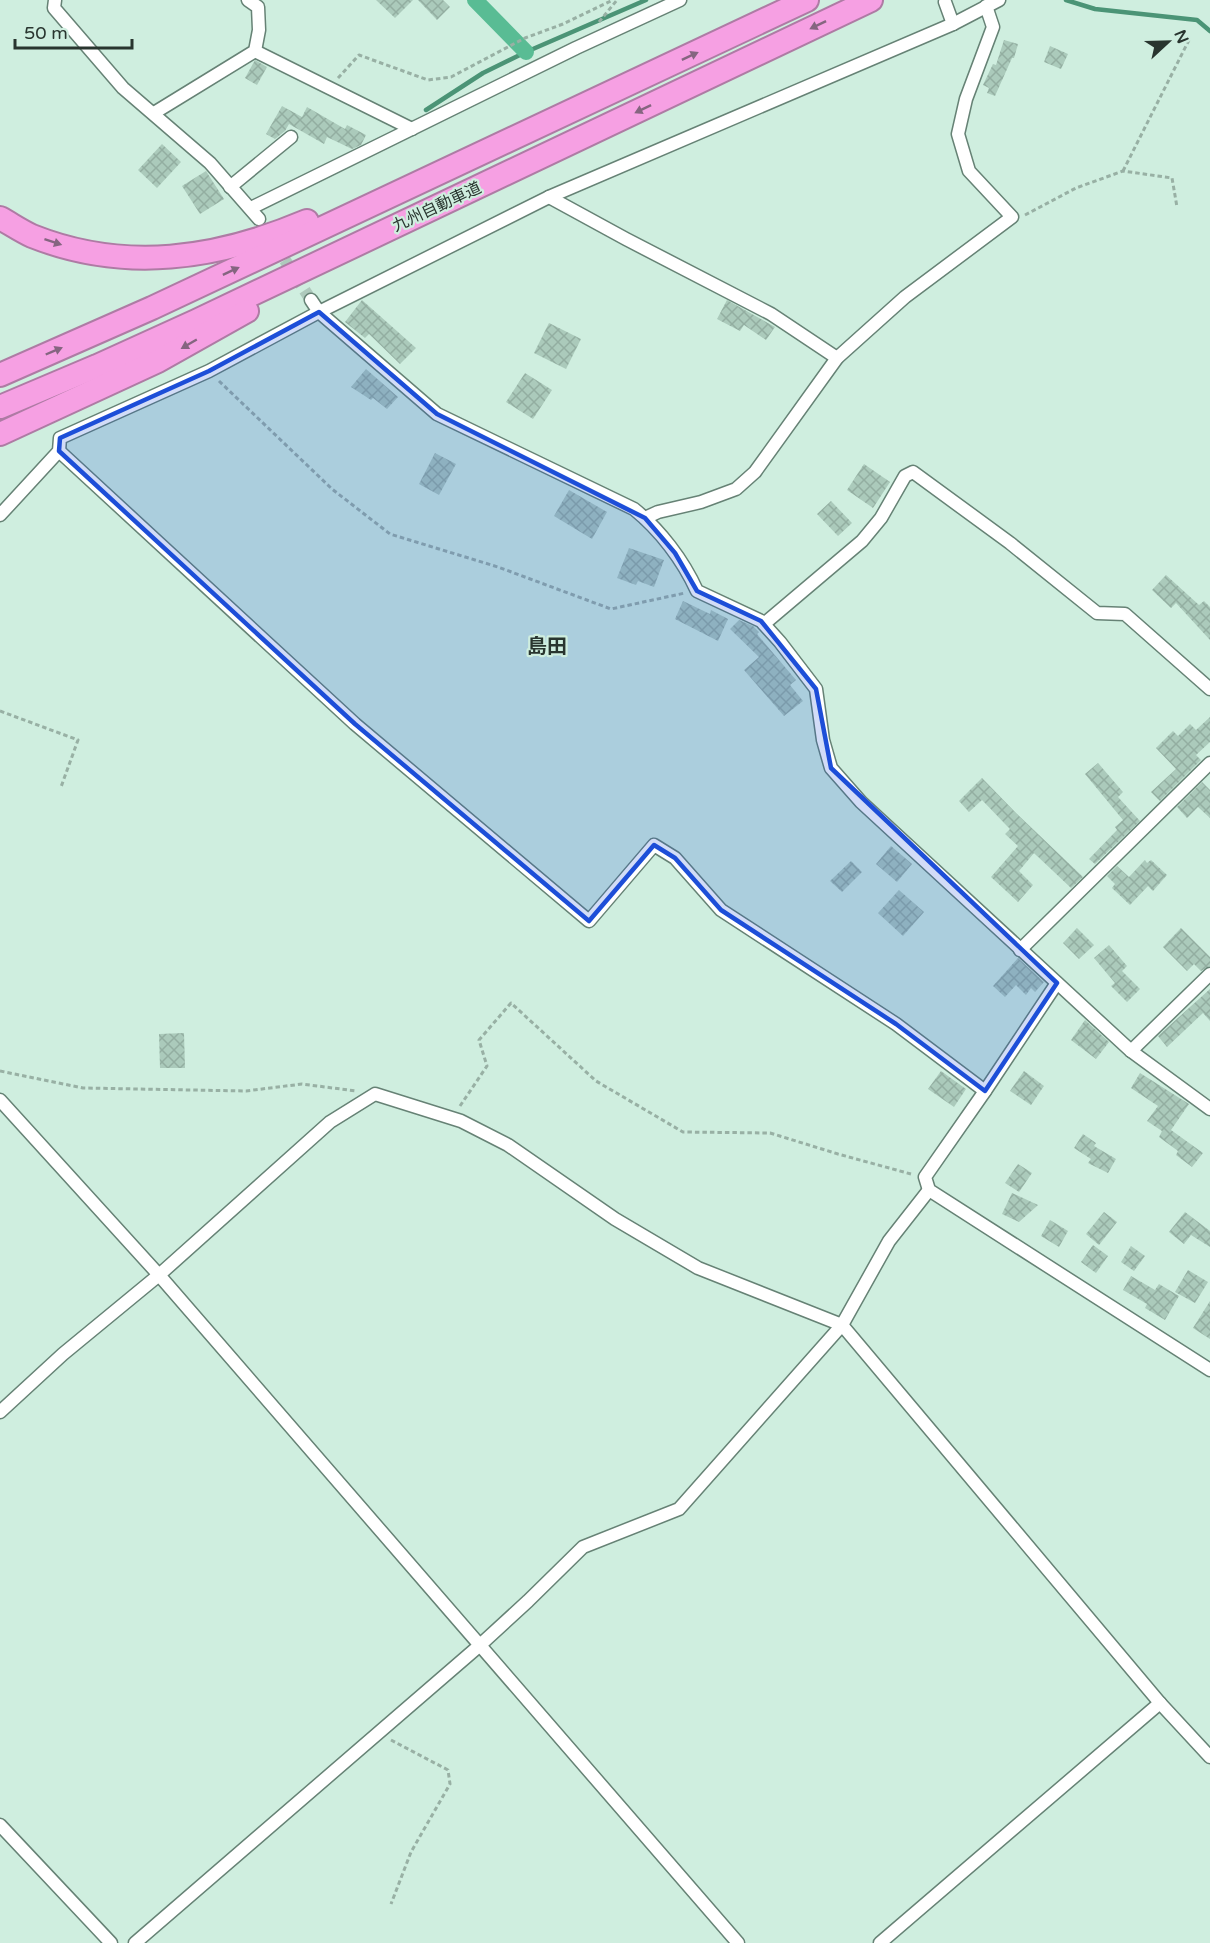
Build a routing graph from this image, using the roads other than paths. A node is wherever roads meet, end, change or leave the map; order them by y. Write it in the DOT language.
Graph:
graph roads {
  1 [pos="55,0"];
  2 [pos="248,0"];
  3 [pos="680,0"];
  4 [pos="807,0"];
  5 [pos="871,0"];
  6 [pos="999,0"];
  7 [pos="945,2"];
  8 [pos="986,6"];
  9 [pos="953,24"];
  10 [pos="255,51"];
  11 [pos="154,113"];
  12 [pos="542,125"];
  13 [pos="412,129"];
  14 [pos="291,137"];
  15 [pos="230,187"];
  16 [pos="549,197"];
  17 [pos="251,208"];
  18 [pos="0,218"];
  19 [pos="259,219"];
  20 [pos="405,222"];
  21 [pos="311,300"];
  22 [pos="319,312"];
  23 [pos="837,358"];
  24 [pos="0,375"];
  25 [pos="0,407"];
  26 [pos="0,434"];
  27 [pos="59,451"];
  28 [pos="0,515"];
  29 [pos="645,518"];
  30 [pos="764,624"];
  31 [pos="1210,689"];
  32 [pos="1210,763"];
  33 [pos="1020,950"];
  34 [pos="1210,974"];
  35 [pos="1057,983"];
  36 [pos="1131,1051"];
  37 [pos="986,1091"];
  38 [pos="0,1100"];
  39 [pos="1210,1109"];
  40 [pos="929,1190"];
  41 [pos="159,1275"];
  42 [pos="842,1325"];
  43 [pos="1210,1370"];
  44 [pos="0,1412"];
  45 [pos="479,1646"];
  46 [pos="1160,1703"];
  47 [pos="1210,1757"];
  48 [pos="0,1825"];
  49 [pos="111,1943"];
  50 [pos="135,1943"];
  51 [pos="738,1943"];
  52 [pos="880,1943"];
  1 -- 11 [label="street"];
  2 -- 10 [label="street"];
  3 -- 13 [label="street"];
  12 -- 4 [label="highway, 九州自動車道, one-way"];
  5 -- 20 [label="highway, 九州自動車道, one-way"];
  6 -- 8 [label="street"];
  7 -- 9 [label="street"];
  8 -- 9 [label="street"];
  8 -- 23 [label="street"];
  9 -- 16 [label="street"];
  10 -- 11 [label="street"];
  10 -- 13 [label="street"];
  11 -- 15 [label="street"];
  18 -- 12 [label="highway, one-way"];
  24 -- 12 [label="highway, 九州自動車道, one-way"];
  13 -- 17 [label="street"];
  14 -- 15 [label="street"];
  15 -- 17 [label="street"];
  16 -- 22 [label="street"];
  16 -- 23 [label="street"];
  17 -- 19 [label="street"];
  20 -- 25 [label="highway, 九州自動車道"];
  20 -- 26 [label="highway, one-way"];
  21 -- 22 [label="street"];
  22 -- 27 [label="street"];
  22 -- 29 [label="street"];
  23 -- 29 [label="street"];
  27 -- 28 [label="street"];
  27 -- 37 [label="street"];
  29 -- 30 [label="street"];
  30 -- 31 [label="street"];
  30 -- 33 [label="street"];
  32 -- 33 [label="street"];
  33 -- 35 [label="street"];
  34 -- 36 [label="street"];
  35 -- 36 [label="street"];
  35 -- 37 [label="street"];
  36 -- 39 [label="street"];
  37 -- 40 [label="street"];
  38 -- 41 [label="street"];
  40 -- 42 [label="street"];
  40 -- 43 [label="street"];
  41 -- 42 [label="street"];
  41 -- 44 [label="street"];
  41 -- 45 [label="street"];
  42 -- 45 [label="street"];
  42 -- 46 [label="street"];
  45 -- 50 [label="street"];
  45 -- 51 [label="street"];
  46 -- 47 [label="street"];
  46 -- 52 [label="street"];
  48 -- 49 [label="street"];
}
